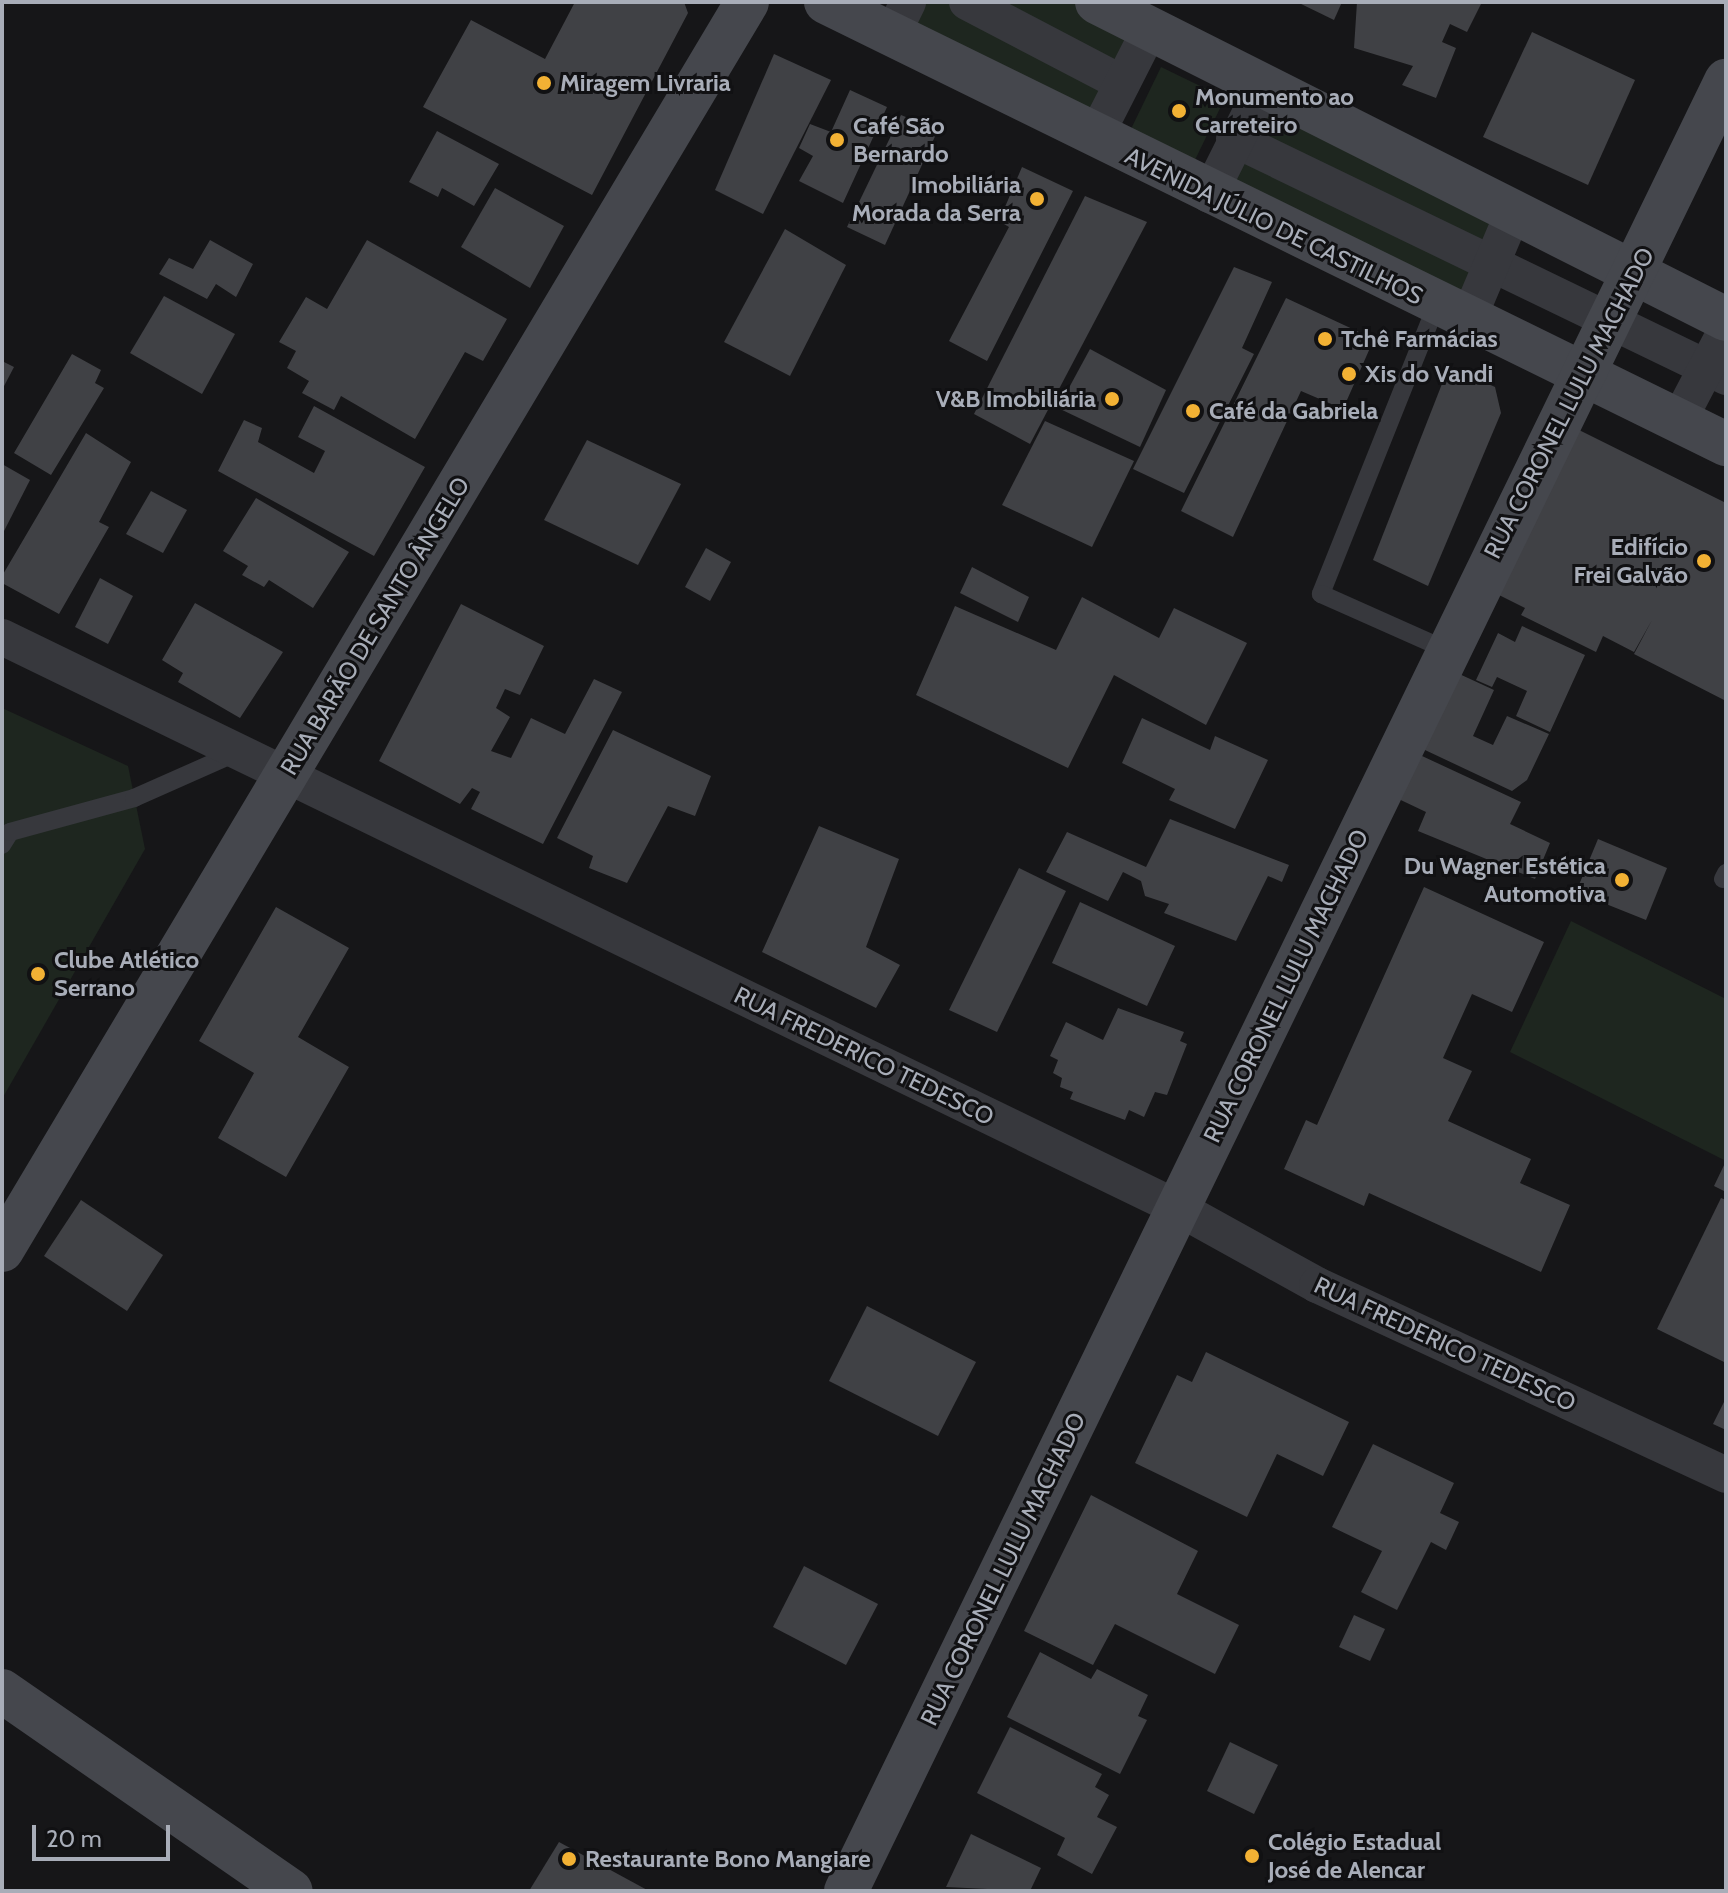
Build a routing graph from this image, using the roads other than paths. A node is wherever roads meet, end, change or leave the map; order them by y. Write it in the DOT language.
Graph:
graph roads {
  1 [pos="747,2"];
  2 [pos="826,2"];
  3 [pos="967,2"];
  4 [pos="1097,2"];
  5 [pos="900,18"];
  6 [pos="1150,29"];
  7 [pos="1726,81"];
  8 [pos="1122,83"];
  9 [pos="1264,85"];
  10 [pos="1095,137"];
  11 [pos="1234,139"];
  12 [pos="1209,195"];
  13 [pos="1514,211"];
  14 [pos="1494,267"];
  15 [pos="1635,276"];
  16 [pos="1451,314"];
  17 [pos="1726,319"];
  18 [pos="1610,324"];
  19 [pos="1726,330"];
  20 [pos="1715,372"];
  21 [pos="1581,378"];
  22 [pos="1679,420"];
  23 [pos="1726,444"];
  24 [pos="2,637"];
  25 [pos="1447,650"];
  26 [pos="242,750"];
  27 [pos="288,771"];
  28 [pos="2,845"];
  29 [pos="1178,1208"];
  30 [pos="2,1250"];
  31 [pos="1726,1475"];
  32 [pos="2,1691"];
  33 [pos="291,1891"];
  34 [pos="846,1891"];
  1 -- 27 [label="street, RUA BARÃO DE SANTO ÂNGELO"];
  2 -- 5 [label="street, AVENIDA JÚLIO DE CASTILHOS"];
  3 -- 8 [label="street"];
  4 -- 6 [label="street"];
  5 -- 10 [label="street, AVENIDA JÚLIO DE CASTILHOS"];
  6 -- 8 [label="street"];
  6 -- 9 [label="street"];
  7 -- 15 [label="street, RUA CORONEL LULU MACHADO"];
  8 -- 10 [label="street"];
  9 -- 11 [label="street"];
  9 -- 13 [label="street"];
  10 -- 12 [label="street, AVENIDA JÚLIO DE CASTILHOS"];
  11 -- 12 [label="street"];
  11 -- 14 [label="street"];
  12 -- 16 [label="street, AVENIDA JÚLIO DE CASTILHOS"];
  13 -- 14 [label="street"];
  13 -- 15 [label="street"];
  14 -- 16 [label="street"];
  14 -- 18 [label="street"];
  15 -- 17 [label="street"];
  15 -- 18 [label="street, RUA CORONEL LULU MACHADO"];
  16 -- 21 [label="street, AVENIDA JÚLIO DE CASTILHOS"];
  16 -- 25 [label="lane"];
  18 -- 20 [label="street"];
  18 -- 21 [label="street, RUA CORONEL LULU MACHADO"];
  19 -- 20 [label="street"];
  20 -- 22 [label="street"];
  21 -- 22 [label="street, AVENIDA JÚLIO DE CASTILHOS"];
  21 -- 25 [label="street, RUA CORONEL LULU MACHADO"];
  22 -- 23 [label="street, AVENIDA JÚLIO DE CASTILHOS"];
  24 -- 26 [label="street, RUA FREDERICO TEDESCO"];
  25 -- 29 [label="street, RUA CORONEL LULU MACHADO"];
  26 -- 27 [label="street, RUA FREDERICO TEDESCO"];
  26 -- 28 [label="lane"];
  27 -- 29 [label="street, RUA FREDERICO TEDESCO"];
  27 -- 30 [label="street, RUA BARÃO DE SANTO ÂNGELO"];
  29 -- 31 [label="street, RUA FREDERICO TEDESCO"];
  29 -- 34 [label="street, RUA CORONEL LULU MACHADO"];
  32 -- 33 [label="street"];
}
